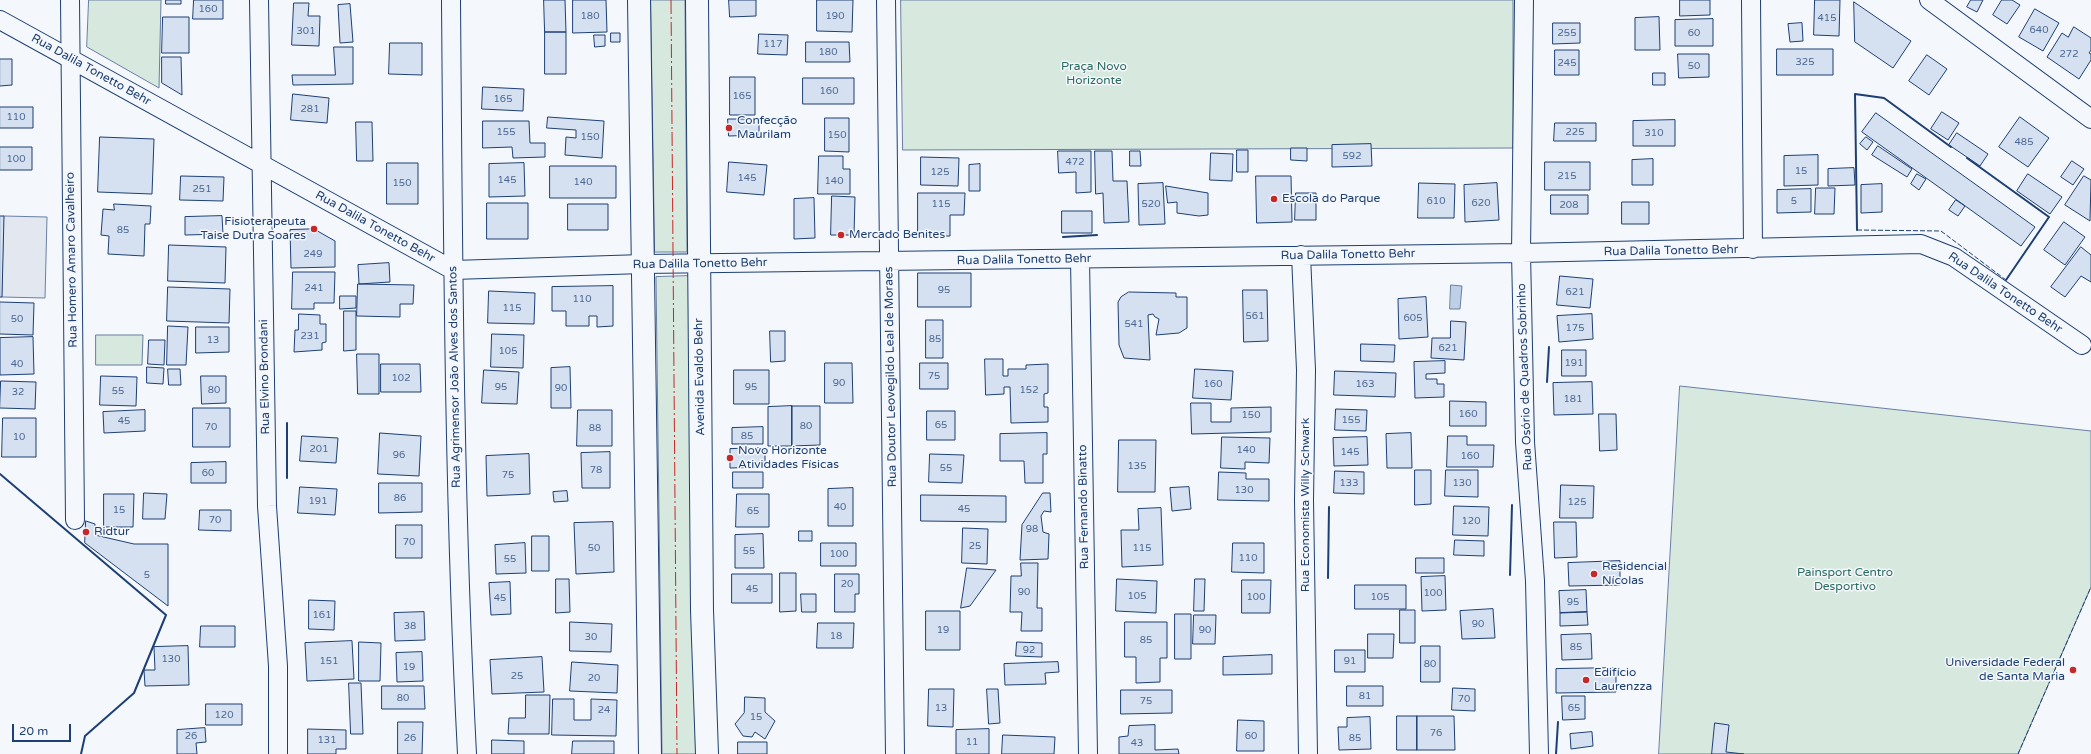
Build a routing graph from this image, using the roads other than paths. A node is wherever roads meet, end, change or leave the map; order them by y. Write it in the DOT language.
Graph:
graph roads {
  1 [pos="70,0"];
  2 [pos="259,0"];
  3 [pos="451,0"];
  4 [pos="639,0"];
  5 [pos="697,0"];
  6 [pos="886,0"];
  7 [pos="1524,0"];
  8 [pos="1751,0"];
  9 [pos="1929,0"];
  10 [pos="0,20"];
  11 [pos="70,58"];
  12 [pos="2091,119"];
  13 [pos="261,163"];
  14 [pos="1753,249"];
  15 [pos="1521,253"];
  16 [pos="1301,255"];
  17 [pos="1080,259"];
  18 [pos="890,262"];
  19 [pos="643,264"];
  20 [pos="699,264"];
  21 [pos="453,270"];
  22 [pos="2082,345"];
  23 [pos="76,520"];
  24 [pos="278,754"];
  25 [pos="467,754"];
  26 [pos="650,754"];
  27 [pos="707,754"];
  28 [pos="894,754"];
  29 [pos="1088,754"];
  30 [pos="1308,754"];
  31 [pos="1539,754"];
  1 -- 11 [label="street, Rua Homero Amaro Cavalheiro"];
  2 -- 13 [label="street, Rua Elvino Brondani"];
  3 -- 21 [label="street, Rua Agrimensor João Alves dos Santos"];
  4 -- 19 [label="street"];
  5 -- 20 [label="street, Avenida Evaldo Behr"];
  6 -- 18 [label="street, Rua Doutor Leovegildo Leal de Moraes"];
  7 -- 15 [label="street, Rua Osório de Quadros Sobrinho"];
  8 -- 14 [label="street"];
  9 -- 12 [label="street"];
  10 -- 11 [label="street, Rua Dalila Tonetto Behr"];
  11 -- 13 [label="street, Rua Dalila Tonetto Behr"];
  11 -- 23 [label="street, Rua Homero Amaro Cavalheiro"];
  13 -- 21 [label="street, Rua Dalila Tonetto Behr"];
  13 -- 24 [label="street, Rua Elvino Brondani"];
  14 -- 15 [label="street, Rua Dalila Tonetto Behr"];
  14 -- 22 [label="street, Rua Dalila Tonetto Behr"];
  15 -- 16 [label="street, Rua Dalila Tonetto Behr"];
  15 -- 31 [label="street, Rua Osório de Quadros Sobrinho"];
  16 -- 17 [label="street, Rua Dalila Tonetto Behr"];
  16 -- 30 [label="street, Rua Economista Willy Schwark"];
  17 -- 18 [label="street, Rua Dalila Tonetto Behr"];
  17 -- 29 [label="street, Rua Fernando Binatto"];
  18 -- 20 [label="street, Rua Dalila Tonetto Behr"];
  18 -- 28 [label="street, Rua Doutor Leovegildo Leal de Moraes"];
  19 -- 20 [label="street, Rua Dalila Tonetto Behr"];
  19 -- 21 [label="street, Rua Dalila Tonetto Behr"];
  19 -- 26 [label="street"];
  20 -- 27 [label="street, Avenida Evaldo Behr"];
  21 -- 25 [label="street, Rua Agrimensor João Alves dos Santos"];
}
